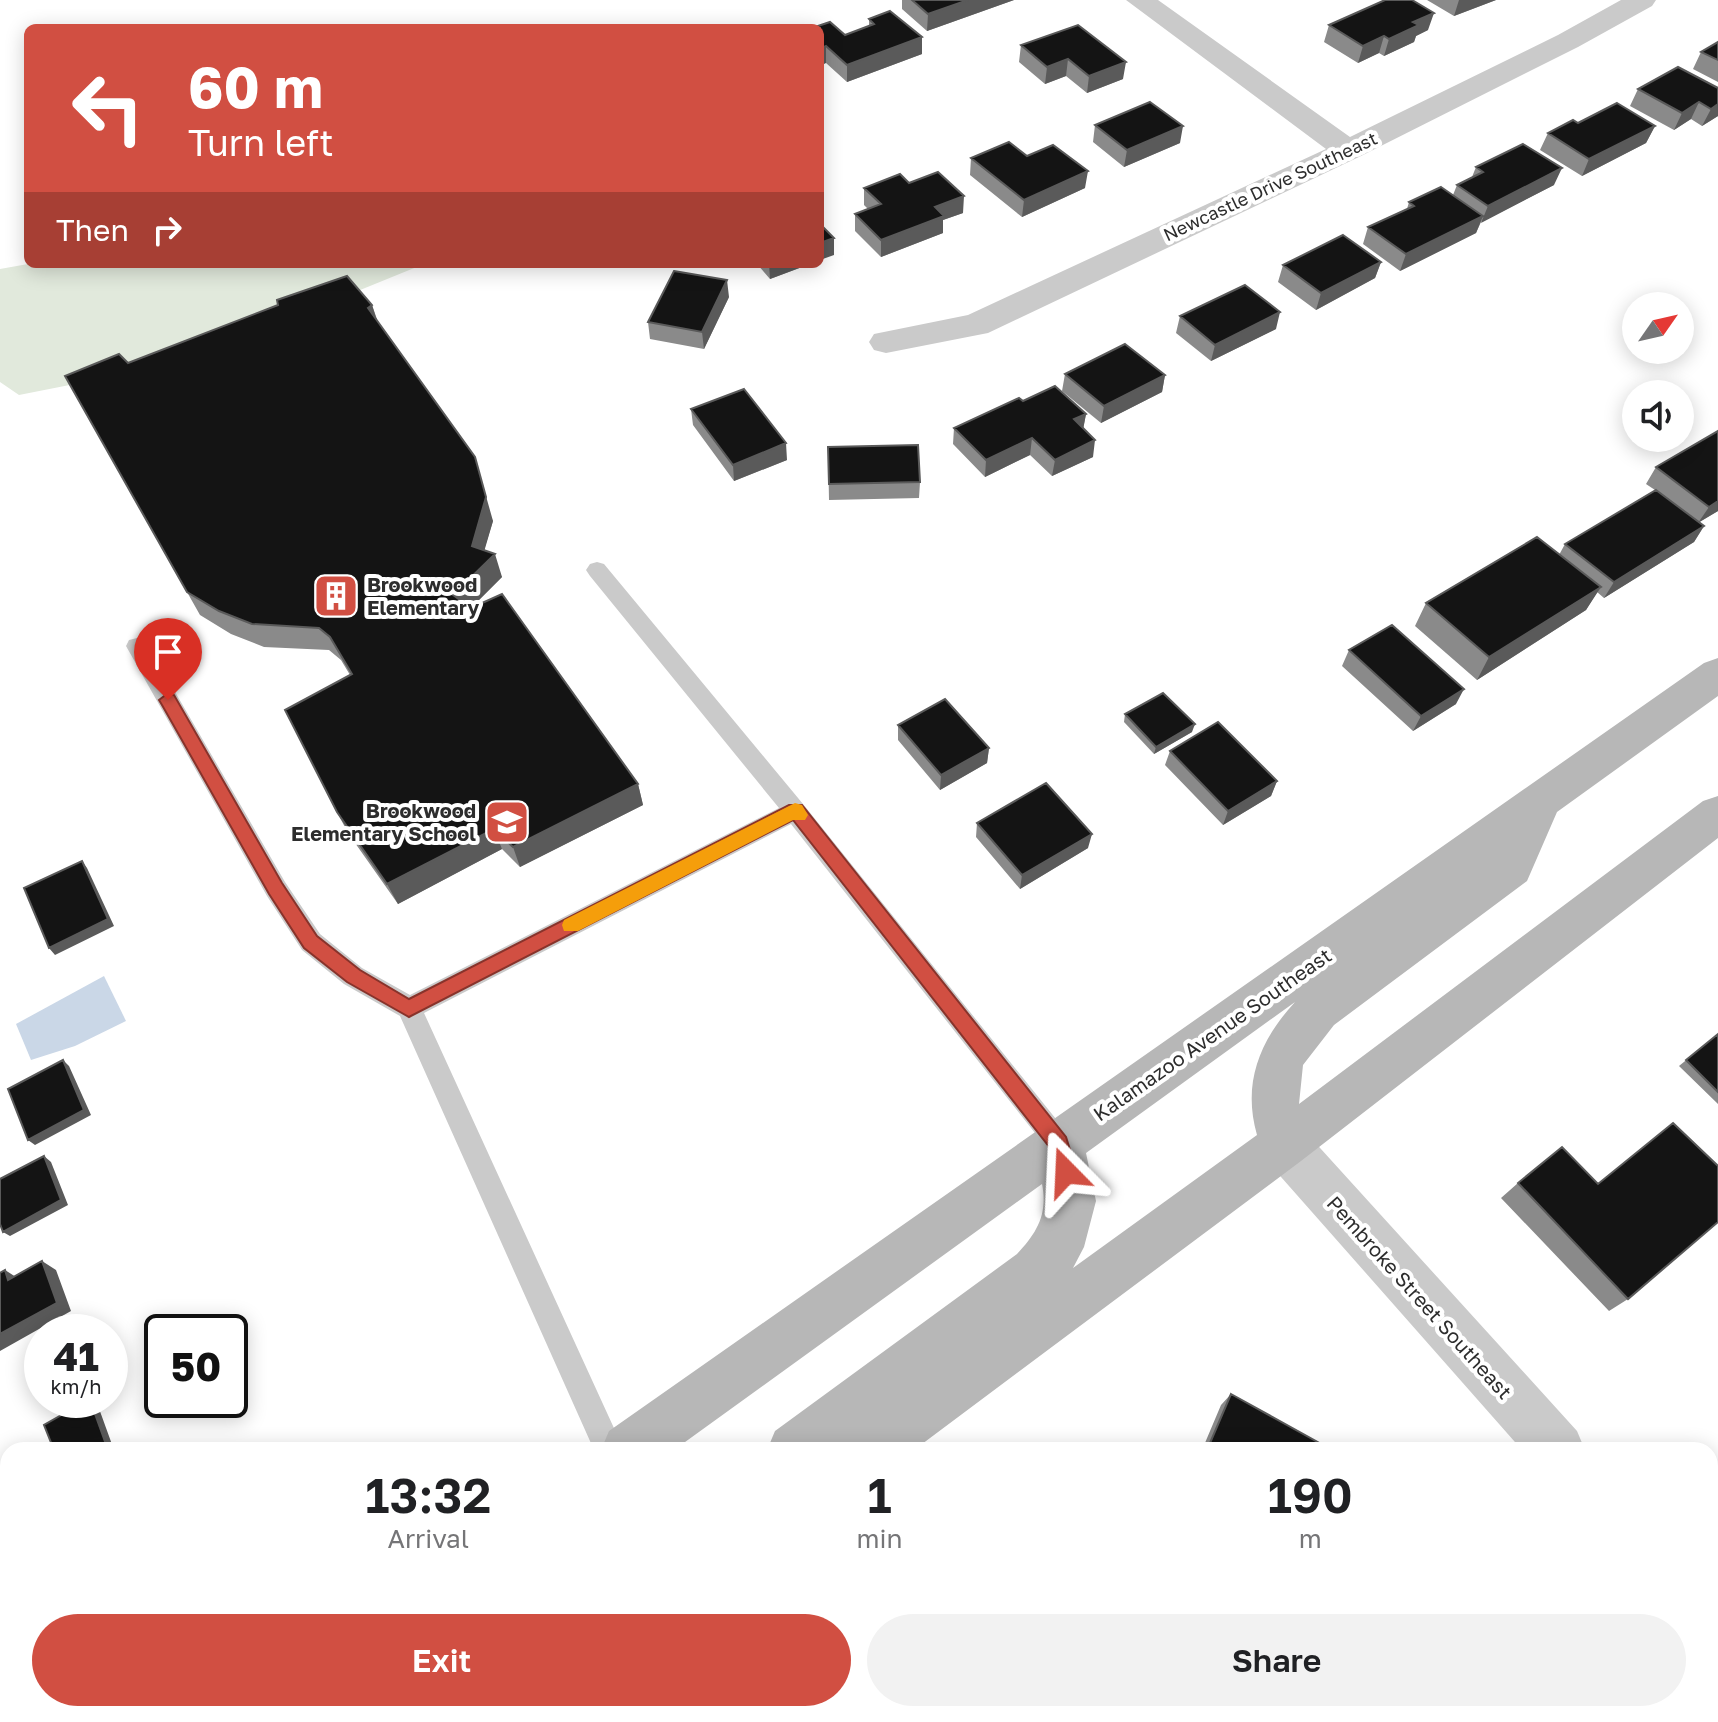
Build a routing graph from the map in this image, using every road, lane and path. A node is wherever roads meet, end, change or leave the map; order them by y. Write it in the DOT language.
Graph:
graph roads {
  1 [pos="1140,0"];
  2 [pos="1642,0"];
  3 [pos="1348,150"];
  4 [pos="886,342"];
  5 [pos="597,570"];
  6 [pos="137,646"];
  7 [pos="1718,674"];
  8 [pos="1540,800"];
  9 [pos="795,811"];
  10 [pos="1718,814"];
  11 [pos="409,1008"];
  12 [pos="1059,1143"];
  13 [pos="1284,1144"];
  14 [pos="605,1442"];
  15 [pos="639,1442"];
  16 [pos="805,1442"];
  17 [pos="880,1442"];
  18 [pos="1551,1442"];
  1 -- 3 [label="street"];
  2 -- 3 [label="street, Newcastle Drive Southeast"];
  3 -- 4 [label="street, Newcastle Drive Southeast"];
  5 -- 9 [label="lane"];
  6 -- 11 [label="lane"];
  7 -- 8 [label="main road, Kalamazoo Avenue Southeast"];
  8 -- 12 [label="main road, Kalamazoo Avenue Southeast"];
  8 -- 13 [label="main road"];
  9 -- 11 [label="lane"];
  9 -- 12 [label="lane"];
  10 -- 13 [label="main road"];
  11 -- 14 [label="lane"];
  12 -- 15 [label="main road, Kalamazoo Avenue Southeast"];
  12 -- 16 [label="main road"];
  13 -- 17 [label="main road"];
  13 -- 18 [label="street, Pembroke Street Southeast"];
}
